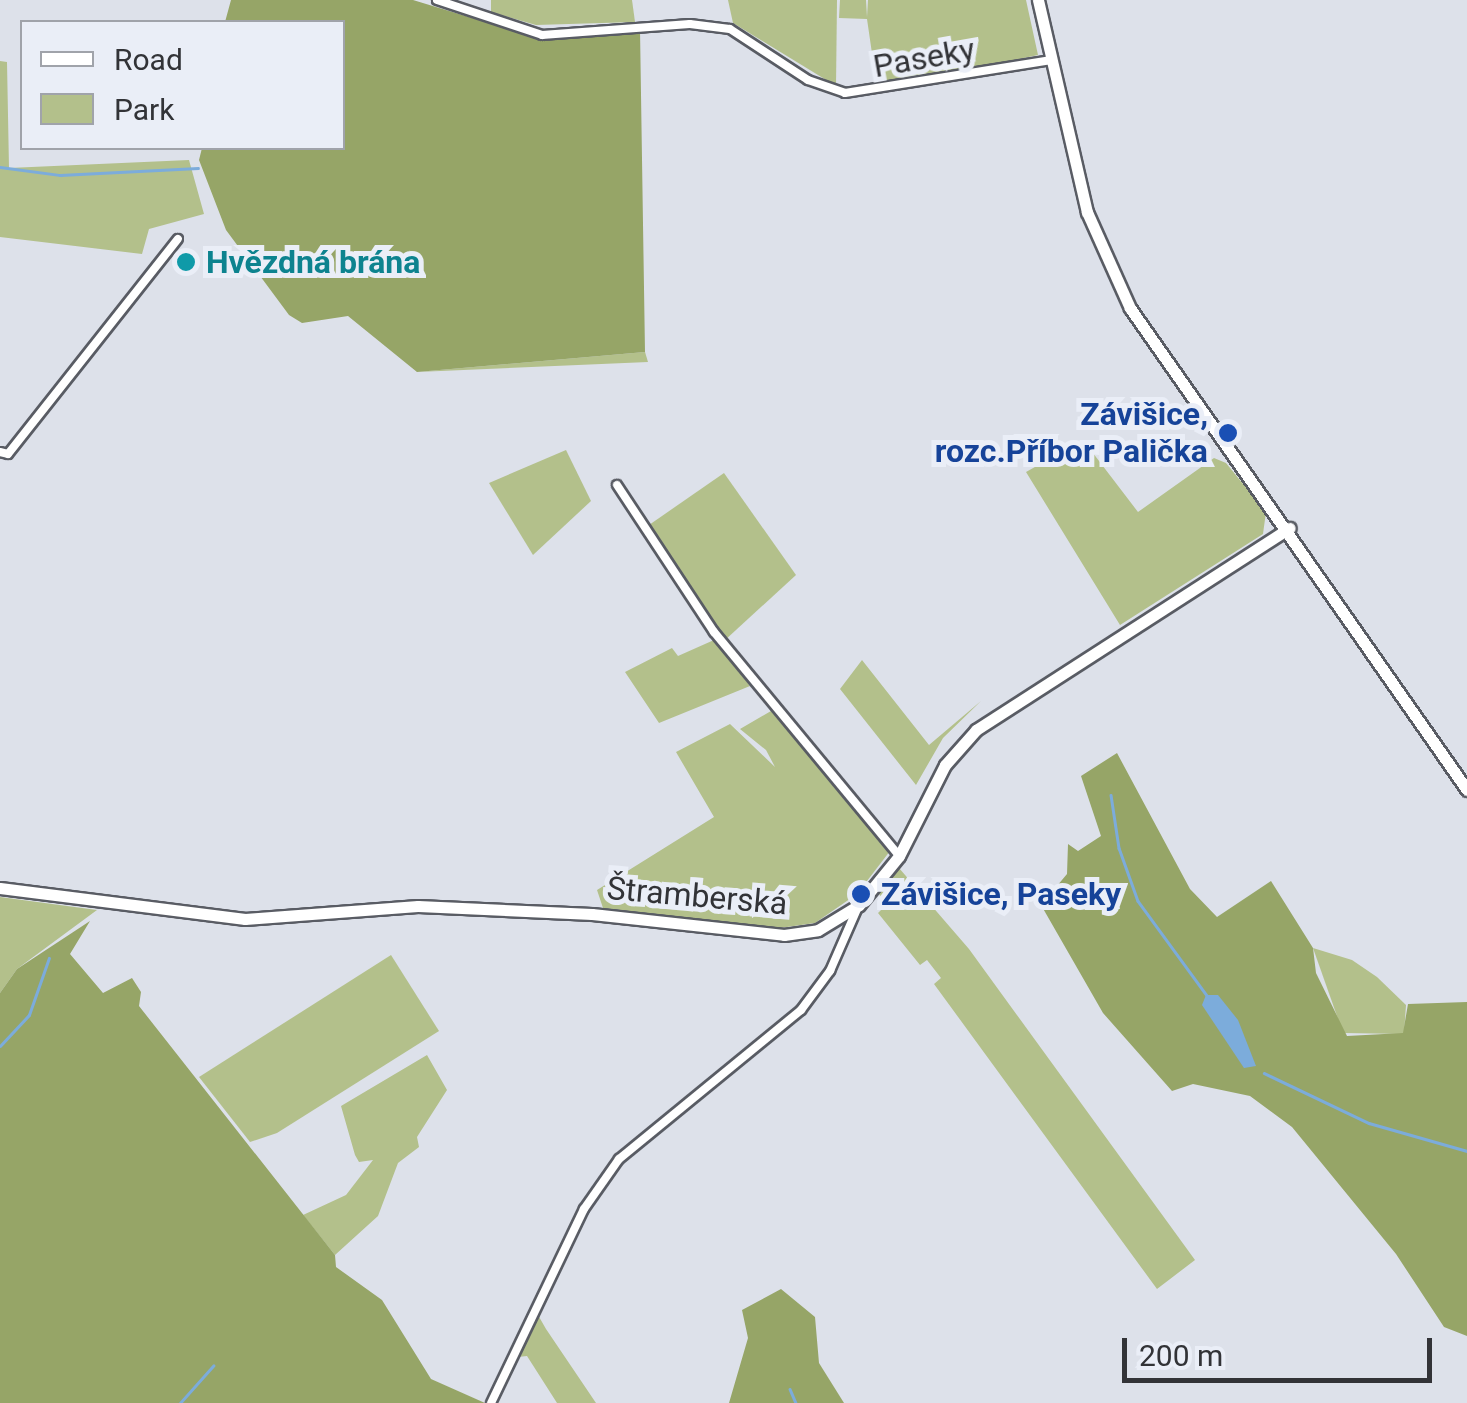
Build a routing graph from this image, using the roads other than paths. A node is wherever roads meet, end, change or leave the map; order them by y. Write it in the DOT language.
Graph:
graph roads {
  1 [pos="437,0"];
  2 [pos="1038,0"];
  3 [pos="1051,60"];
  4 [pos="178,239"];
  5 [pos="0,452"];
  6 [pos="617,486"];
  7 [pos="1290,528"];
  8 [pos="1467,790"];
  9 [pos="899,856"];
  10 [pos="0,888"];
  11 [pos="859,905"];
  12 [pos="491,1403"];
  1 -- 3 [label="street, Paseky"];
  2 -- 3 [label="street"];
  3 -- 7 [label="street"];
  4 -- 5 [label="street"];
  6 -- 9 [label="street"];
  7 -- 8 [label="street"];
  7 -- 9 [label="street, Štramberská"];
  9 -- 11 [label="street, Štramberská"];
  10 -- 11 [label="street, Štramberská"];
  11 -- 12 [label="street"];
}
